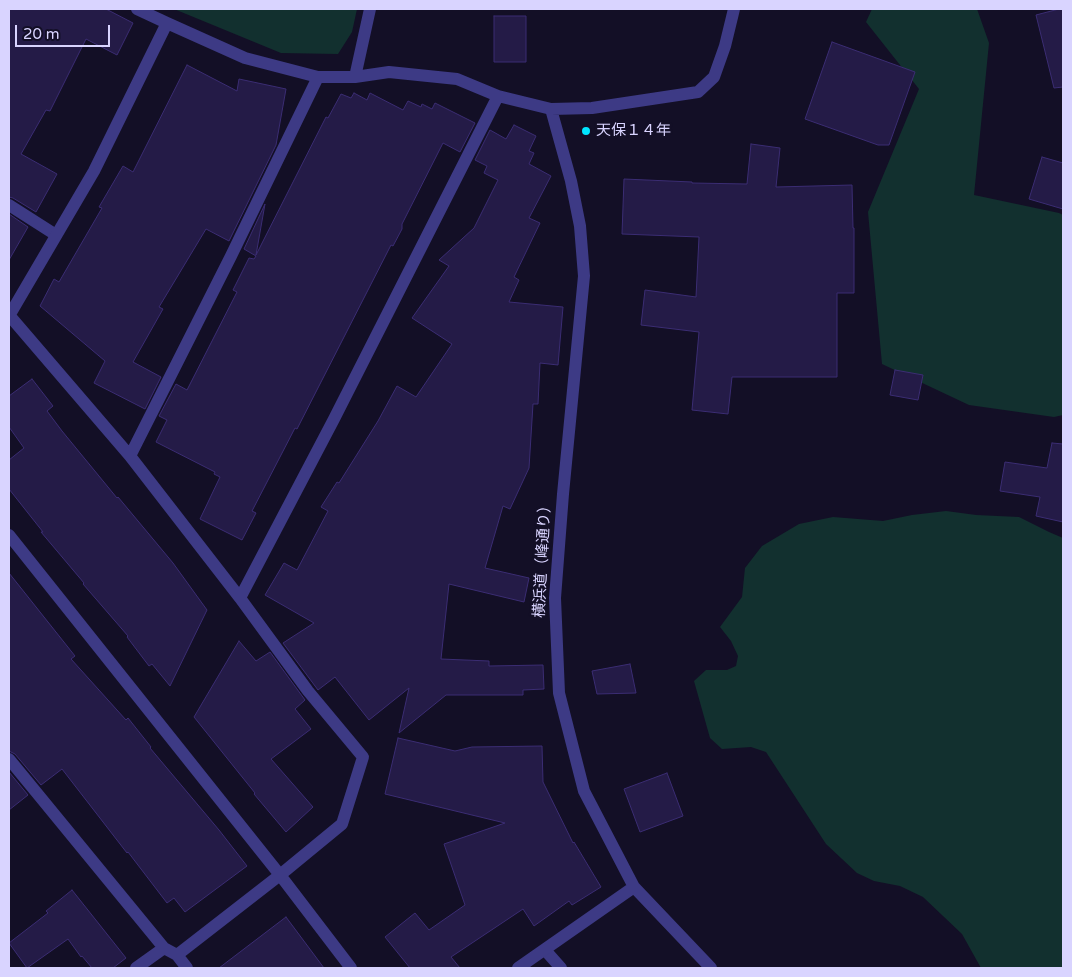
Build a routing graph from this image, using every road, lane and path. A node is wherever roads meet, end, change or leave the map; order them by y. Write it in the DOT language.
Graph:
graph roads {
  1 [pos="137,9"];
  2 [pos="370,9"];
  3 [pos="734,9"];
  4 [pos="167,24"];
  5 [pos="318,77"];
  6 [pos="355,77"];
  7 [pos="498,96"];
  8 [pos="551,109"];
  9 [pos="9,205"];
  10 [pos="56,235"];
  11 [pos="9,316"];
  12 [pos="130,456"];
  13 [pos="9,534"];
  14 [pos="240,598"];
  15 [pos="9,759"];
  16 [pos="280,875"];
  17 [pos="634,887"];
  18 [pos="164,948"];
  19 [pos="545,950"];
  20 [pos="176,955"];
  21 [pos="136,968"];
  22 [pos="187,968"];
  23 [pos="351,968"];
  24 [pos="518,968"];
  25 [pos="561,968"];
  26 [pos="711,968"];
  1 -- 4 [label="street"];
  2 -- 6 [label="street"];
  3 -- 8 [label="street"];
  4 -- 5 [label="street"];
  4 -- 10 [label="street"];
  5 -- 6 [label="street"];
  5 -- 12 [label="street"];
  6 -- 7 [label="street"];
  7 -- 8 [label="street"];
  7 -- 14 [label="street"];
  8 -- 17 [label="street, 横浜道（峰通り）"];
  9 -- 10 [label="street"];
  10 -- 11 [label="street"];
  11 -- 12 [label="street"];
  12 -- 14 [label="street"];
  13 -- 16 [label="street"];
  14 -- 16 [label="street"];
  15 -- 18 [label="street"];
  16 -- 20 [label="street"];
  16 -- 23 [label="street"];
  17 -- 19 [label="street"];
  17 -- 26 [label="street, 横浜道（峰通り）"];
  18 -- 20 [label="street"];
  18 -- 21 [label="street"];
  19 -- 24 [label="street"];
  19 -- 25 [label="street"];
  20 -- 22 [label="street"];
}
